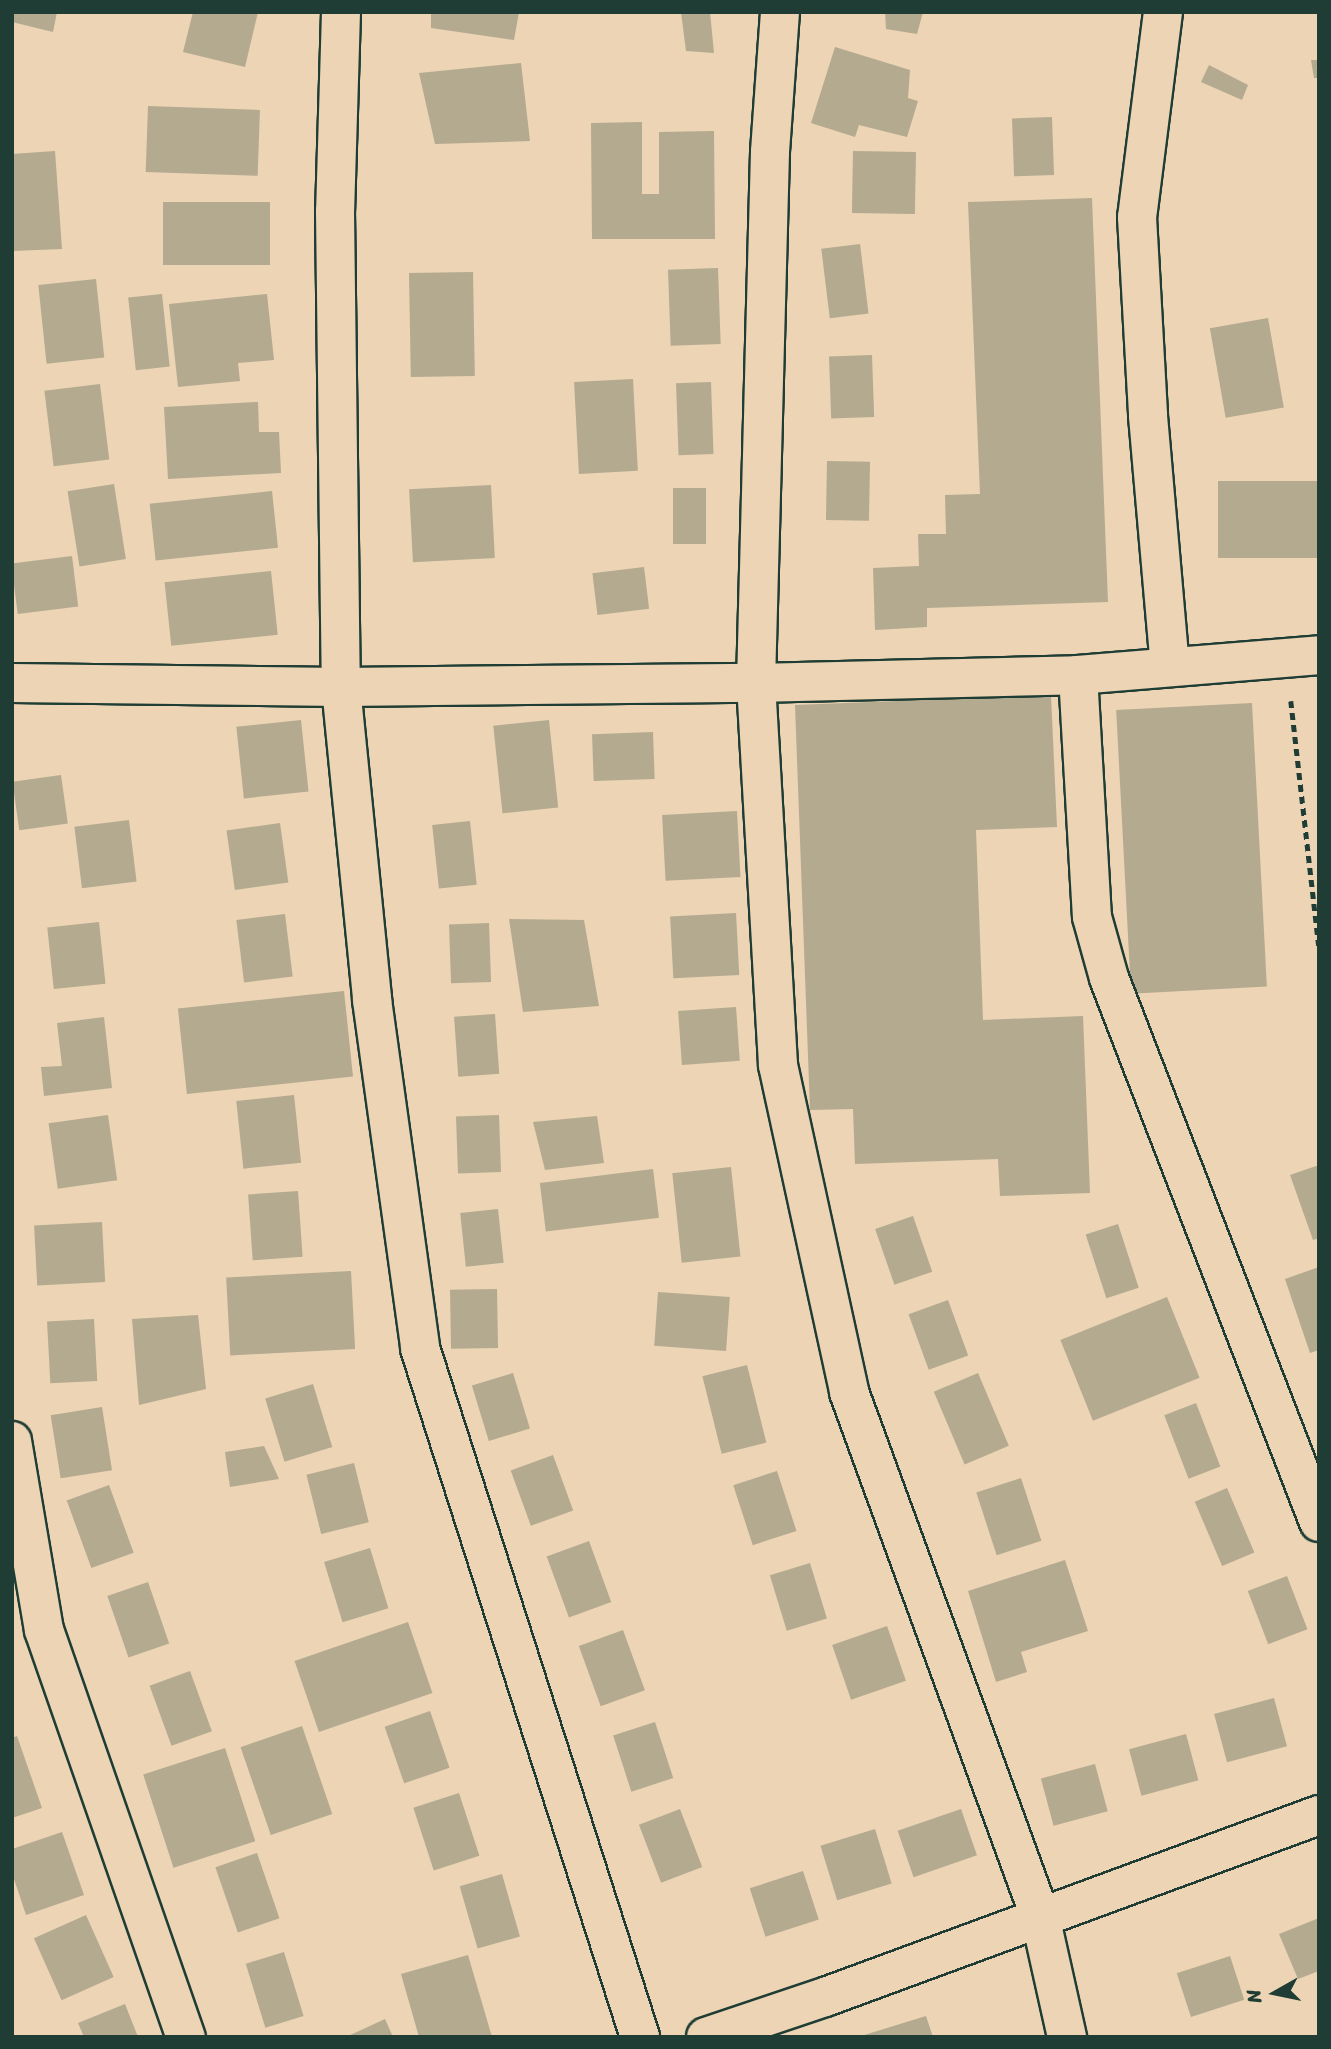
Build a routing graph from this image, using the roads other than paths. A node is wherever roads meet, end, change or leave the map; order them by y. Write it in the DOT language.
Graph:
graph roads {
  1 [pos="341,12"];
  2 [pos="780,12"];
  3 [pos="1163,12"];
  4 [pos="1302,657"];
  5 [pos="1170,665"];
  6 [pos="1078,675"];
  7 [pos="12,683"];
  8 [pos="756,683"];
  9 [pos="341,687"];
  10 [pos="12,1441"];
  11 [pos="1319,1522"];
  12 [pos="1319,1815"];
  13 [pos="1040,1916"];
  14 [pos="186,2037"];
  15 [pos="640,2037"];
  16 [pos="706,2037"];
  17 [pos="1067,2037"];
  1 -- 9 [label="street"];
  2 -- 8 [label="street"];
  3 -- 5 [label="street"];
  4 -- 5 [label="street"];
  5 -- 6 [label="street"];
  6 -- 8 [label="street"];
  6 -- 11 [label="street"];
  7 -- 9 [label="street"];
  8 -- 9 [label="street"];
  8 -- 13 [label="street"];
  9 -- 15 [label="street"];
  10 -- 14 [label="street"];
  12 -- 13 [label="street"];
  13 -- 16 [label="street"];
  13 -- 17 [label="street"];
}
